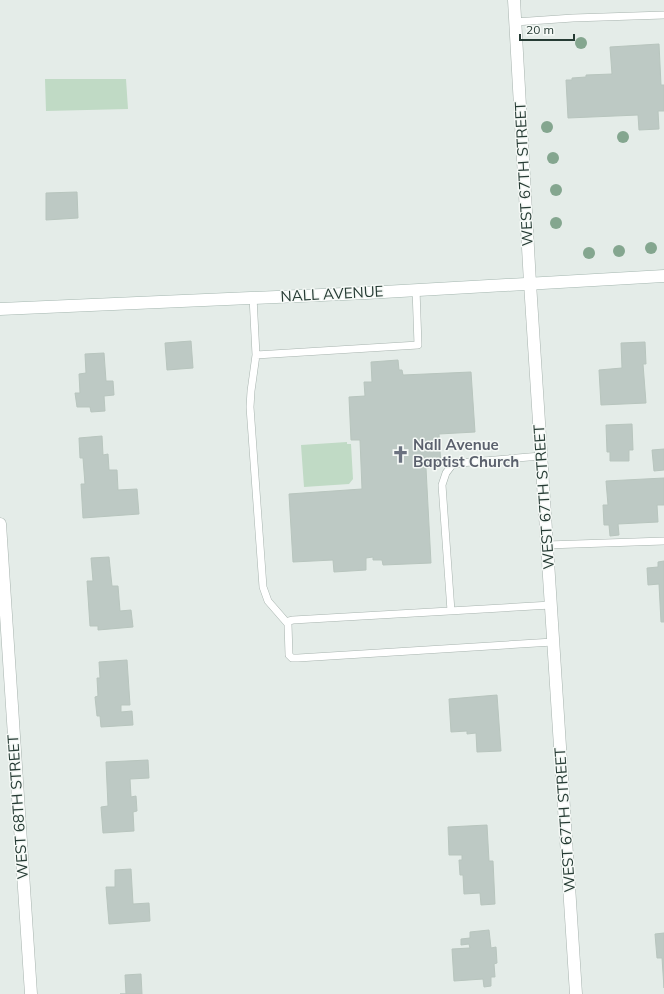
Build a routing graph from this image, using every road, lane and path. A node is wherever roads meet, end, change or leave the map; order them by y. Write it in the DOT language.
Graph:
graph roads {
  1 [pos="514,0"];
  2 [pos="664,15"];
  3 [pos="515,22"];
  4 [pos="664,276"];
  5 [pos="530,283"];
  6 [pos="416,290"];
  7 [pos="253,297"];
  8 [pos="0,309"];
  9 [pos="256,355"];
  10 [pos="541,456"];
  11 [pos="0,524"];
  12 [pos="664,541"];
  13 [pos="547,545"];
  14 [pos="551,605"];
  15 [pos="450,611"];
  16 [pos="290,622"];
  17 [pos="553,642"];
  18 [pos="31,994"];
  19 [pos="576,994"];
  1 -- 3 [label="street, WEST 67TH STREET"];
  2 -- 3 [label="lane"];
  3 -- 5 [label="street, WEST 67TH STREET"];
  4 -- 5 [label="street, NALL AVENUE"];
  5 -- 6 [label="street, NALL AVENUE"];
  5 -- 10 [label="street, WEST 67TH STREET"];
  6 -- 7 [label="street, NALL AVENUE"];
  6 -- 9 [label="lane"];
  7 -- 8 [label="street, NALL AVENUE"];
  7 -- 9 [label="lane"];
  9 -- 16 [label="lane"];
  10 -- 13 [label="street, WEST 67TH STREET"];
  10 -- 15 [label="lane"];
  11 -- 18 [label="street, WEST 68TH STREET"];
  12 -- 13 [label="lane"];
  13 -- 14 [label="street, WEST 67TH STREET"];
  14 -- 15 [label="lane"];
  14 -- 17 [label="street, WEST 67TH STREET"];
  15 -- 16 [label="lane"];
  16 -- 17 [label="lane"];
  17 -- 19 [label="street, WEST 67TH STREET"];
}
